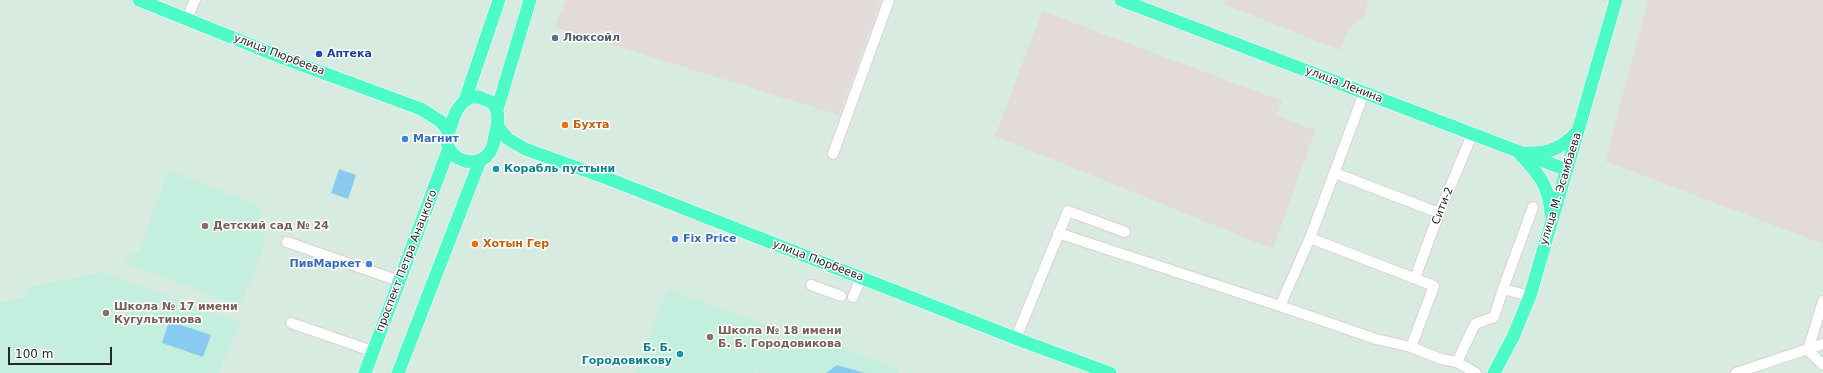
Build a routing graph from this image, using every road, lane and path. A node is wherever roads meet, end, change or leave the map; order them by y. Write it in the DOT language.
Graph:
graph roads {
  1 [pos="139,0"];
  2 [pos="195,0"];
  3 [pos="499,0"];
  4 [pos="530,0"];
  5 [pos="889,0"];
  6 [pos="1121,0"];
  7 [pos="1616,0"];
  8 [pos="187,18"];
  9 [pos="1364,93"];
  10 [pos="461,105"];
  11 [pos="421,108"];
  12 [pos="497,110"];
  13 [pos="497,126"];
  14 [pos="1579,130"];
  15 [pos="449,132"];
  16 [pos="1472,135"];
  17 [pos="449,148"];
  18 [pos="525,149"];
  19 [pos="491,150"];
  20 [pos="1517,152"];
  21 [pos="833,154"];
  22 [pos="480,161"];
  23 [pos="1567,170"];
  24 [pos="1335,173"];
  25 [pos="1533,207"];
  26 [pos="1440,213"];
  27 [pos="1552,221"];
  28 [pos="1125,232"];
  29 [pos="1058,233"];
  30 [pos="1310,238"];
  31 [pos="287,242"];
  32 [pos="861,278"];
  33 [pos="1415,278"];
  34 [pos="399,281"];
  35 [pos="811,285"];
  36 [pos="1503,289"];
  37 [pos="840,296"];
  38 [pos="1530,296"];
  39 [pos="853,297"];
  40 [pos="1823,301"];
  41 [pos="1280,306"];
  42 [pos="291,323"];
  43 [pos="1016,338"];
  44 [pos="1823,344"];
  45 [pos="1411,347"];
  46 [pos="1808,350"];
  47 [pos="372,351"];
  48 [pos="1457,362"];
  49 [pos="1823,365"];
  50 [pos="364,373"];
  51 [pos="398,373"];
  52 [pos="1110,373"];
  53 [pos="1476,373"];
  54 [pos="1494,373"];
  55 [pos="1736,373"];
  1 -- 8 [label="main road, улица Пюрбеева"];
  2 -- 8 [label="street"];
  3 -- 10 [label="main road"];
  4 -- 12 [label="main road"];
  5 -- 21 [label="street"];
  6 -- 9 [label="main road, улица Ленина"];
  7 -- 14 [label="main road, улица М. Эсамбаева"];
  8 -- 11 [label="main road, улица Пюрбеева"];
  9 -- 16 [label="main road, улица Ленина"];
  9 -- 24 [label="street"];
  10 -- 11 [label="main road"];
  10 -- 12 [label="main road"];
  10 -- 15 [label="main road"];
  11 -- 15 [label="main road"];
  12 -- 13 [label="main road"];
  13 -- 18 [label="main road"];
  13 -- 19 [label="main road"];
  14 -- 20 [label="main road"];
  14 -- 23 [label="main road, улица М. Эсамбаева"];
  15 -- 17 [label="main road"];
  16 -- 20 [label="main road, улица Ленина"];
  16 -- 26 [label="street, Сити-2"];
  17 -- 22 [label="main road"];
  17 -- 34 [label="main road, проспект Петра Анацкого"];
  18 -- 19 [label="main road"];
  18 -- 32 [label="main road, улица Пюрбеева"];
  19 -- 22 [label="main road"];
  20 -- 23 [label="main road, улица Ленина"];
  20 -- 27 [label="main road"];
  22 -- 51 [label="main road"];
  23 -- 27 [label="main road, улица М. Эсамбаева"];
  24 -- 26 [label="street"];
  24 -- 30 [label="street"];
  25 -- 36 [label="street"];
  26 -- 33 [label="street, Сити-2"];
  27 -- 38 [label="main road, улица М. Эсамбаева"];
  28 -- 29 [label="street"];
  29 -- 41 [label="street"];
  29 -- 43 [label="street"];
  30 -- 33 [label="street"];
  30 -- 41 [label="street"];
  31 -- 34 [label="street"];
  32 -- 39 [label="street"];
  32 -- 43 [label="main road, улица Пюрбеева"];
  33 -- 45 [label="street"];
  34 -- 47 [label="main road, проспект Петра Анацкого"];
  35 -- 37 [label="street"];
  36 -- 38 [label="street"];
  36 -- 48 [label="street"];
  38 -- 54 [label="main road, улица М. Эсамбаева"];
  40 -- 46 [label="street"];
  41 -- 45 [label="street"];
  42 -- 47 [label="street"];
  43 -- 52 [label="main road, улица Пюрбеева"];
  44 -- 46 [label="street"];
  45 -- 48 [label="street"];
  46 -- 49 [label="street"];
  46 -- 55 [label="street"];
  47 -- 50 [label="main road, проспект Петра Анацкого"];
  48 -- 53 [label="street"];
}
